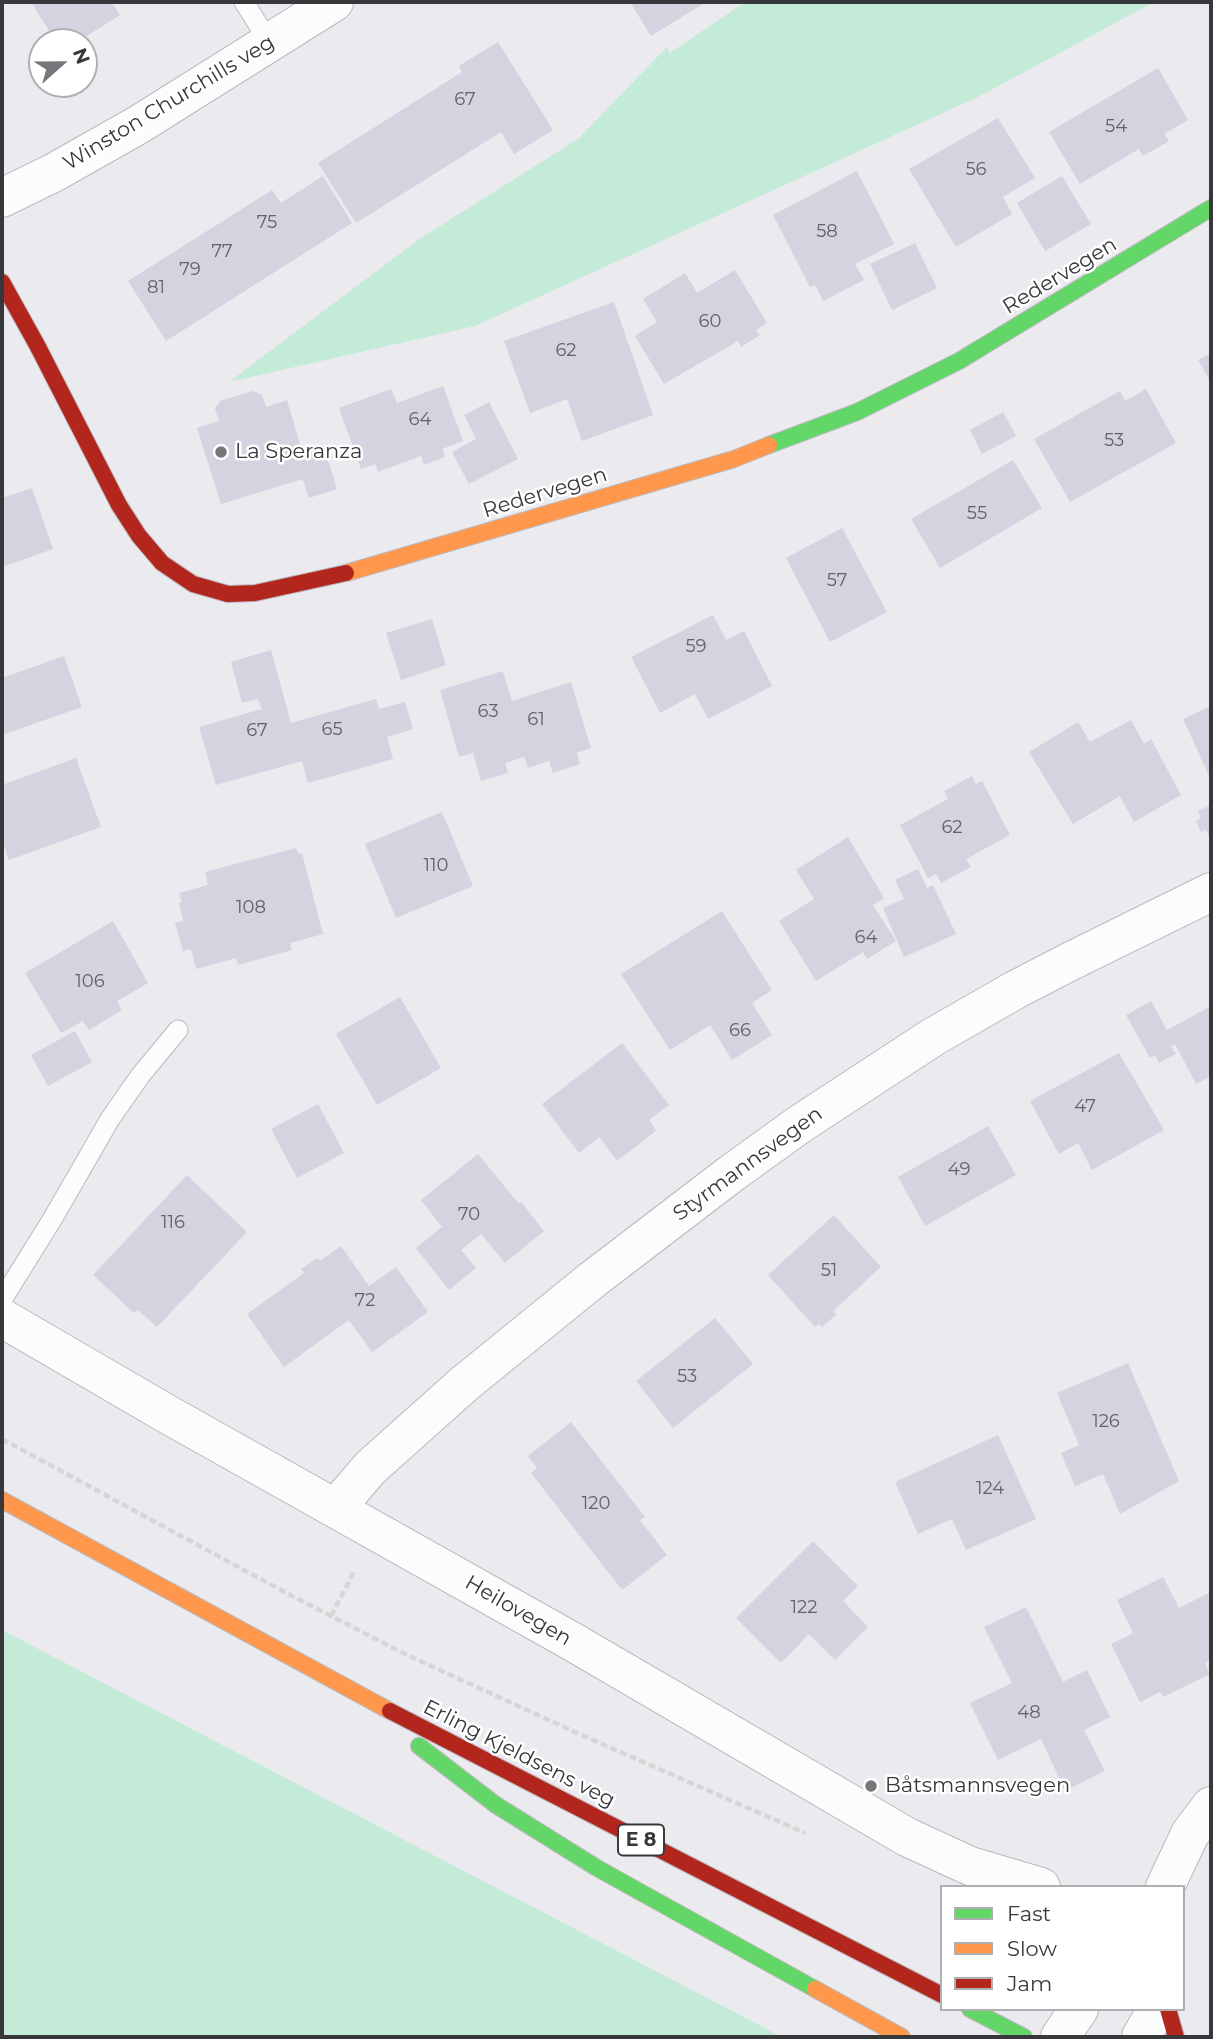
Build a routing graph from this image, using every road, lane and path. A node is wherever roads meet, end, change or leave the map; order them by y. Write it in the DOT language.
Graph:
graph roads {
  1 [pos="244,2"];
  2 [pos="334,2"];
  3 [pos="269,42"];
  4 [pos="2,198"];
  5 [pos="1211,208"];
  6 [pos="2,282"];
  7 [pos="1211,892"];
  8 [pos="178,1030"];
  9 [pos="2,1300"];
  10 [pos="2,1318"];
  11 [pos="2,1439"];
  12 [pos="2,1500"];
  13 [pos="336,1507"];
  14 [pos="340,1685"];
  15 [pos="1211,1806"];
  16 [pos="812,1837"];
  17 [pos="1034,1885"];
  18 [pos="1166,1885"];
  19 [pos="940,1994"];
  20 [pos="974,2011"];
  21 [pos="1078,2011"];
  22 [pos="1156,2011"];
  23 [pos="1169,2011"];
  24 [pos="902,2037"];
  25 [pos="1024,2037"];
  26 [pos="1060,2037"];
  27 [pos="1141,2037"];
  28 [pos="1176,2037"];
  1 -- 3 [label="lane"];
  2 -- 3 [label="street, Winston Churchills veg"];
  3 -- 4 [label="street, Winston Churchills veg"];
  5 -- 6 [label="main road, Redervegen"];
  7 -- 13 [label="street, Styrmannsvegen"];
  8 -- 9 [label="lane"];
  10 -- 13 [label="street, Heilovegen"];
  11 -- 16 [label="path"];
  12 -- 14 [label="main road, Erling Kjeldsens veg / E 8"];
  13 -- 17 [label="street, Heilovegen"];
  14 -- 19 [label="main road, Erling Kjeldsens veg / E 8"];
  14 -- 24 [label="main road, Erling Kjeldsens veg / E 8"];
  15 -- 18 [label="street"];
  20 -- 25 [label="main road"];
  21 -- 26 [label="street"];
  22 -- 27 [label="street"];
  23 -- 28 [label="main road"];
}
